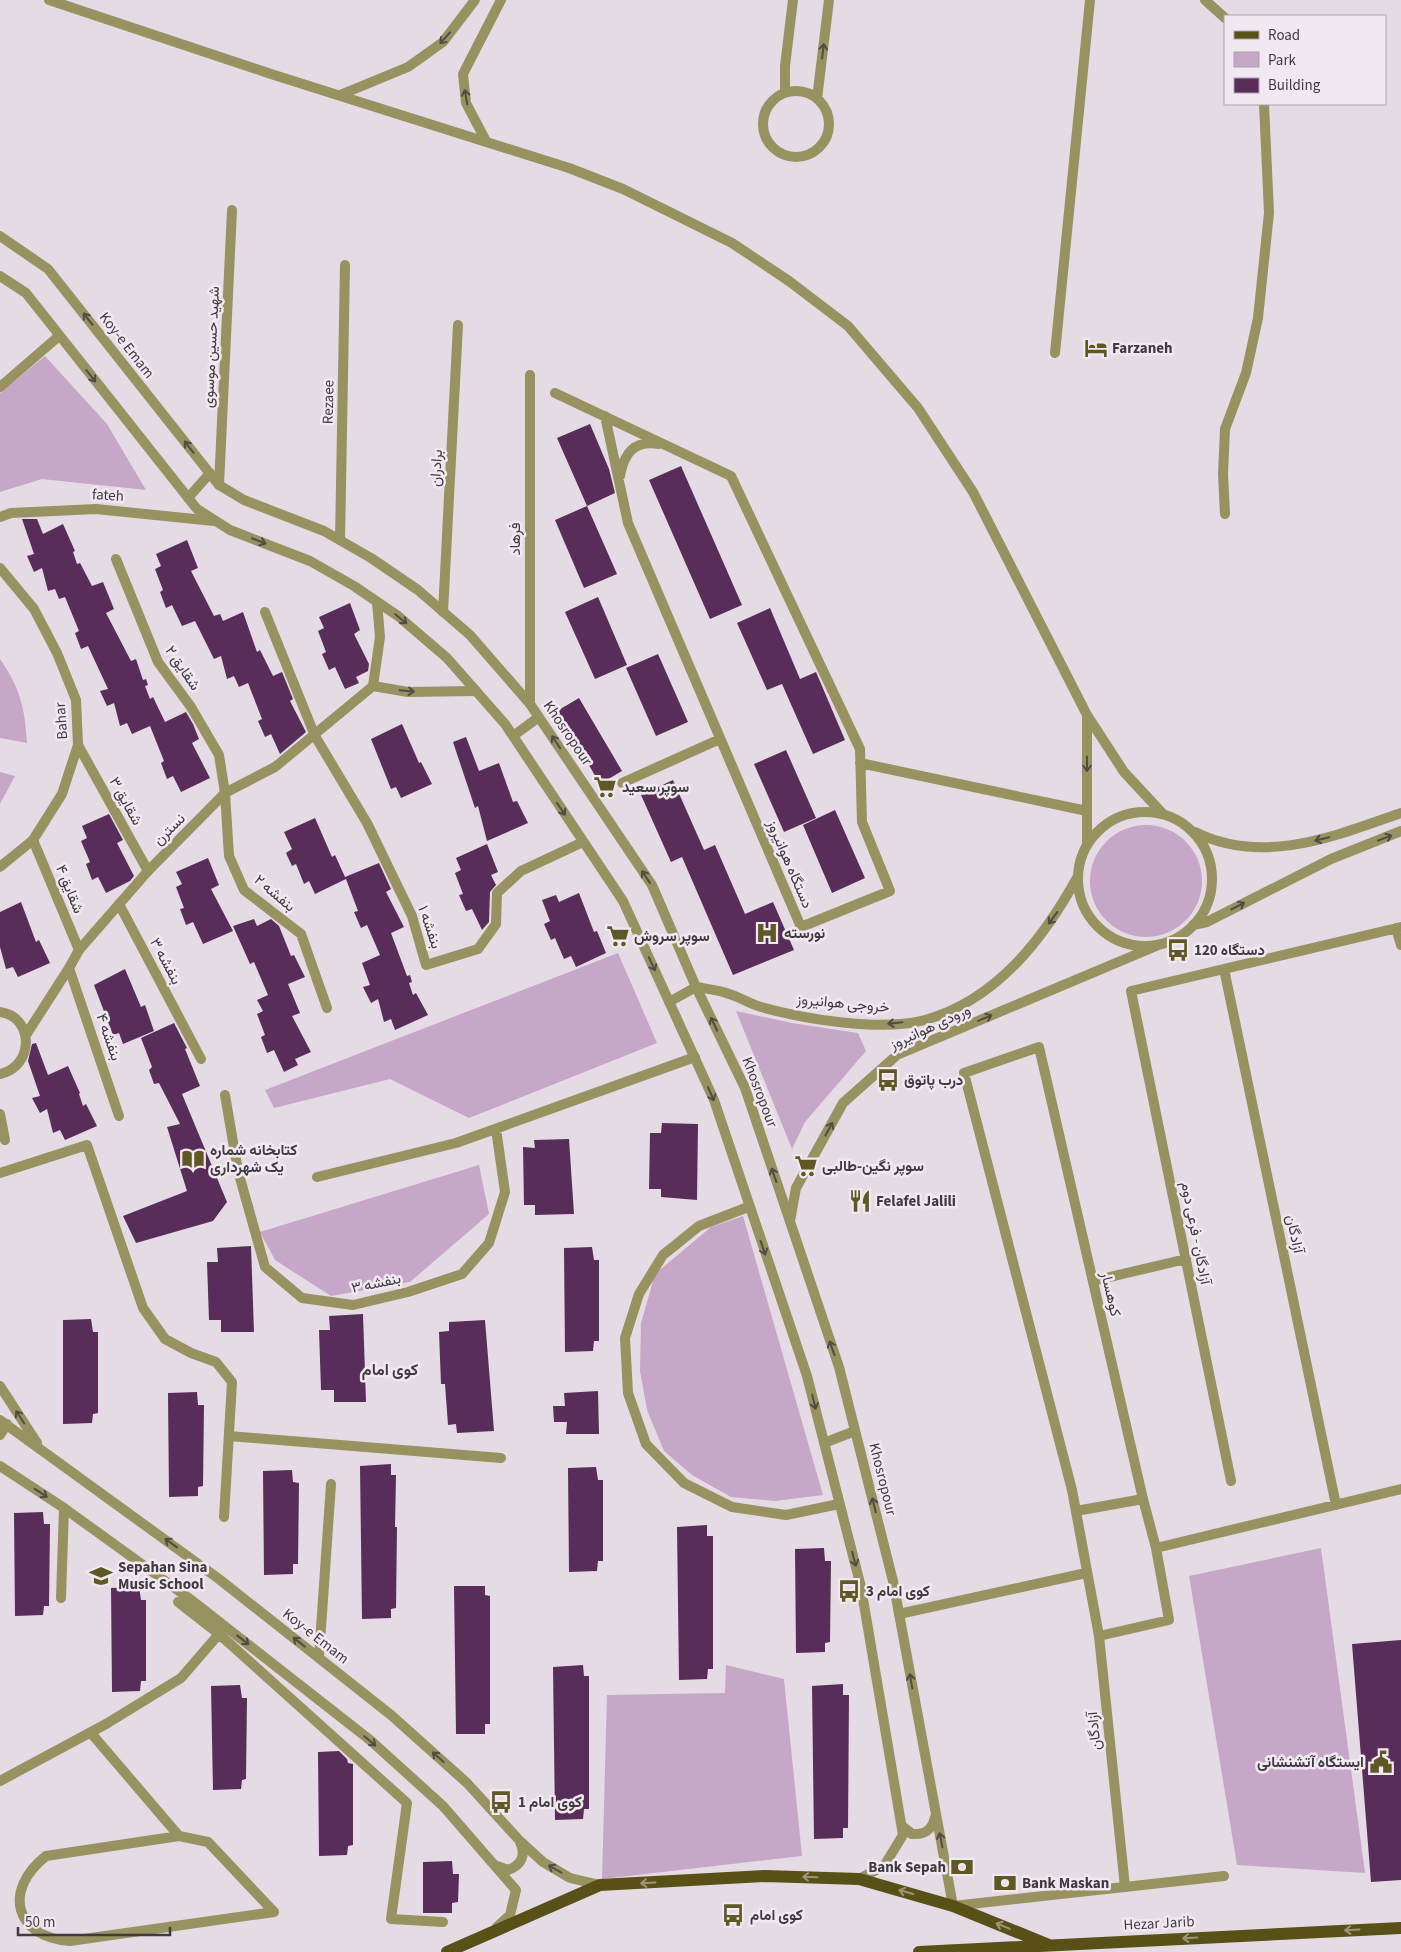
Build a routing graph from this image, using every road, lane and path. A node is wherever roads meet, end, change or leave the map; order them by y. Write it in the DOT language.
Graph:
graph roads {
  1 [pos="49,0"];
  2 [pos="475,0"];
  3 [pos="501,0"];
  4 [pos="792,0"];
  5 [pos="829,0"];
  6 [pos="1090,0"];
  7 [pos="1205,0"];
  8 [pos="1224,17"];
  9 [pos="785,93"];
  10 [pos="340,95"];
  11 [pos="817,99"];
  12 [pos="1264,105"];
  13 [pos="486,141"];
  14 [pos="232,210"];
  15 [pos="0,236"];
  16 [pos="345,265"];
  17 [pos="0,276"];
  18 [pos="458,325"];
  19 [pos="59,336"];
  20 [pos="1056,352"];
  21 [pos="530,375"];
  22 [pos="0,387"];
  23 [pos="554,393"];
  24 [pos="605,416"];
  25 [pos="668,446"];
  26 [pos="210,473"];
  27 [pos="620,482"];
  28 [pos="219,485"];
  29 [pos="188,498"];
  30 [pos="1225,514"];
  31 [pos="0,517"];
  32 [pos="214,521"];
  33 [pos="340,540"];
  34 [pos="116,559"];
  35 [pos="0,568"];
  36 [pos="377,602"];
  37 [pos="264,612"];
  38 [pos="444,612"];
  39 [pos="374,686"];
  40 [pos="476,691"];
  41 [pos="530,704"];
  42 [pos="1087,715"];
  43 [pos="539,717"];
  44 [pos="315,736"];
  45 [pos="513,736"];
  46 [pos="720,739"];
  47 [pos="78,745"];
  48 [pos="860,763"];
  49 [pos="622,783"];
  50 [pos="225,793"];
  51 [pos="1087,811"];
  52 [pos="1401,813"];
  53 [pos="1163,814"];
  54 [pos="1190,829"];
  55 [pos="1401,832"];
  56 [pos="33,840"];
  57 [pos="583,842"];
  58 [pos="1087,845"];
  59 [pos="0,867"];
  60 [pos="148,871"];
  61 [pos="1078,876"];
  62 [pos="119,904"];
  63 [pos="1193,925"];
  64 [pos="1399,928"];
  65 [pos="1161,944"];
  66 [pos="1401,945"];
  67 [pos="78,950"];
  68 [pos="70,968"];
  69 [pos="1224,969"];
  70 [pos="696,987"];
  71 [pos="669,1002"];
  72 [pos="327,1008"];
  73 [pos="0,1012"];
  74 [pos="26,1035"];
  75 [pos="695,1058"];
  76 [pos="202,1060"];
  77 [pos="964,1073"];
  78 [pos="0,1074"];
  79 [pos="225,1095"];
  80 [pos="0,1114"];
  81 [pos="119,1116"];
  82 [pos="496,1129"];
  83 [pos="5,1140"];
  84 [pos="0,1173"];
  85 [pos="317,1177"];
  86 [pos="748,1207"];
  87 [pos="790,1221"];
  88 [pos="1186,1259"];
  89 [pos="1093,1281"];
  90 [pos="0,1386"];
  91 [pos="3,1422"];
  92 [pos="855,1431"];
  93 [pos="0,1435"];
  94 [pos="229,1436"];
  95 [pos="824,1443"];
  96 [pos="40,1448"];
  97 [pos="501,1458"];
  98 [pos="0,1466"];
  99 [pos="1231,1481"];
  100 [pos="331,1484"];
  101 [pos="1401,1489"];
  102 [pos="1143,1499"];
  103 [pos="839,1504"];
  104 [pos="1336,1505"];
  105 [pos="64,1508"];
  106 [pos="1076,1512"];
  107 [pos="224,1517"];
  108 [pos="1156,1548"];
  109 [pos="1086,1573"];
  110 [pos="61,1598"];
  111 [pos="178,1602"];
  112 [pos="208,1613"];
  113 [pos="899,1614"];
  114 [pos="219,1634"];
  115 [pos="1099,1636"];
  116 [pos="318,1657"];
  117 [pos="90,1733"];
  118 [pos="0,1781"];
  119 [pos="935,1817"];
  120 [pos="902,1826"];
  121 [pos="179,1836"];
  122 [pos="520,1842"];
  123 [pos="494,1864"];
  124 [pos="1224,1876"];
  125 [pos="859,1879"];
  126 [pos="600,1885"];
  127 [pos="1125,1887"];
  128 [pos="953,1906"];
  129 [pos="443,1922"];
  130 [pos="1401,1928"];
  131 [pos="488,1936"];
  132 [pos="1049,1945"];
  133 [pos="447,1952"];
  134 [pos="919,1952"];
  1 -- 10 [label="street"];
  2 -- 10 [label="street, one-way"];
  13 -- 3 [label="street, one-way"];
  4 -- 9 [label="street"];
  11 -- 5 [label="street, one-way"];
  6 -- 20 [label="street"];
  7 -- 8 [label="street"];
  9 -- 11 [label="street"];
  9 -- 11 [label="street"];
  10 -- 13 [label="street"];
  12 -- 30 [label="street"];
  13 -- 42 [label="street"];
  14 -- 28 [label="street, شهید حسین موسوی"];
  26 -- 15 [label="street, Koy-e Emam, one-way"];
  16 -- 33 [label="street, Rezaee"];
  17 -- 19 [label="street"];
  18 -- 38 [label="street, برادران"];
  19 -- 22 [label="street"];
  19 -- 29 [label="street, one-way"];
  21 -- 41 [label="street, فرهاد"];
  23 -- 24 [label="street, دستگاه هوانیروز"];
  24 -- 25 [label="street, دستگاه هوانیروز"];
  24 -- 27 [label="street, دستگاه هوانیروز"];
  25 -- 27 [label="street, دستگاه هوانیروز"];
  25 -- 48 [label="street, دستگاه هوانیروز"];
  26 -- 28 [label="street, Koy-e Emam"];
  26 -- 29 [label="street"];
  27 -- 46 [label="street, دستگاه هوانیروز"];
  28 -- 33 [label="street, Khosropour"];
  29 -- 32 [label="street"];
  31 -- 32 [label="street, fateh"];
  32 -- 36 [label="street, one-way"];
  33 -- 38 [label="street, Khosropour"];
  34 -- 50 [label="street, شقایق ۲"];
  35 -- 47 [label="street, Bahar"];
  36 -- 39 [label="street"];
  36 -- 40 [label="street, one-way"];
  37 -- 44 [label="street"];
  38 -- 41 [label="street, Khosropour"];
  39 -- 40 [label="street, one-way"];
  39 -- 44 [label="street, نسترن"];
  40 -- 45 [label="street"];
  41 -- 43 [label="street, Khosropour"];
  42 -- 51 [label="street, one-way"];
  42 -- 53 [label="street"];
  43 -- 45 [label="street"];
  70 -- 43 [label="street, Khosropour, one-way"];
  44 -- 50 [label="street, نسترن"];
  44 -- 57 [label="street, بنفشه ۱"];
  45 -- 57 [label="street, one-way"];
  46 -- 48 [label="street, دستگاه هوانیروز"];
  46 -- 49 [label="street"];
  47 -- 56 [label="street, Bahar"];
  47 -- 60 [label="street, شقایق ۳"];
  48 -- 51 [label="street"];
  50 -- 60 [label="street, نسترن"];
  50 -- 72 [label="street, بنفشه ۲"];
  51 -- 58 [label="street"];
  52 -- 54 [label="street, one-way"];
  53 -- 54 [label="street"];
  53 -- 58 [label="street"];
  54 -- 63 [label="street"];
  63 -- 55 [label="street, one-way"];
  56 -- 59 [label="street, Bahar"];
  56 -- 67 [label="street, شقایق ۴"];
  57 -- 71 [label="street, one-way"];
  58 -- 61 [label="street"];
  60 -- 62 [label="street, نسترن"];
  61 -- 65 [label="street"];
  61 -- 70 [label="street, خروجی هوانیروز, one-way"];
  62 -- 67 [label="street, نسترن"];
  62 -- 76 [label="street, بنفشه ۳"];
  63 -- 65 [label="street"];
  64 -- 66 [label="street"];
  64 -- 69 [label="street"];
  87 -- 65 [label="street, ورودی هوانیروز, one-way"];
  67 -- 68 [label="street, نسترن"];
  68 -- 74 [label="street, نسترن"];
  68 -- 81 [label="street, بنفشه ۴"];
  69 -- 88 [label="street, آزادگان - فرعی دوم"];
  69 -- 104 [label="street, آزادگان"];
  70 -- 71 [label="street"];
  87 -- 70 [label="street, Khosropour, one-way"];
  71 -- 75 [label="street"];
  73 -- 74 [label="street"];
  74 -- 78 [label="street"];
  75 -- 82 [label="street"];
  75 -- 86 [label="street, one-way"];
  77 -- 89 [label="street, کوهسار"];
  77 -- 106 [label="street, آزادگان"];
  79 -- 82 [label="street, بنفشه ۳"];
  80 -- 83 [label="street"];
  82 -- 85 [label="street"];
  84 -- 94 [label="street"];
  86 -- 95 [label="street, one-way"];
  86 -- 103 [label="street"];
  92 -- 87 [label="street, Khosropour, one-way"];
  88 -- 89 [label="street"];
  88 -- 99 [label="street, آزادگان - فرعی دوم"];
  89 -- 102 [label="street, کوهسار"];
  96 -- 90 [label="street, one-way"];
  91 -- 93 [label="street"];
  91 -- 96 [label="street, Koy-e Emam"];
  92 -- 95 [label="street"];
  113 -- 92 [label="street, Khosropour, one-way"];
  94 -- 97 [label="street"];
  94 -- 107 [label="street"];
  95 -- 103 [label="street"];
  116 -- 96 [label="street, Koy-e Emam, one-way"];
  98 -- 105 [label="street, one-way"];
  100 -- 116 [label="street"];
  101 -- 104 [label="street"];
  102 -- 106 [label="street"];
  102 -- 108 [label="street, کوهسار"];
  103 -- 120 [label="street, one-way"];
  104 -- 108 [label="street"];
  105 -- 110 [label="street"];
  105 -- 112 [label="street"];
  106 -- 109 [label="street, آزادگان"];
  108 -- 115 [label="street, کوهسار"];
  109 -- 113 [label="street"];
  109 -- 115 [label="street, آزادگان"];
  111 -- 114 [label="street"];
  112 -- 114 [label="street"];
  112 -- 123 [label="street, one-way"];
  119 -- 113 [label="street, Khosropour, one-way"];
  114 -- 117 [label="street"];
  114 -- 129 [label="street"];
  115 -- 127 [label="street, آزادگان"];
  122 -- 116 [label="street, Koy-e Emam, one-way"];
  117 -- 118 [label="street"];
  117 -- 121 [label="street"];
  119 -- 120 [label="street"];
  128 -- 119 [label="street, Khosropour, one-way"];
  120 -- 125 [label="street"];
  121 -- 121 [label="street"];
  122 -- 123 [label="street"];
  126 -- 122 [label="street, Koy-e Emam, one-way"];
  123 -- 131 [label="street"];
  124 -- 127 [label="street"];
  125 -- 126 [label="main road, one-way"];
  128 -- 125 [label="main road, one-way"];
  126 -- 131 [label="main road"];
  127 -- 128 [label="street"];
  132 -- 128 [label="main road, one-way"];
  130 -- 132 [label="main road, Hezar Jarib, one-way"];
  131 -- 133 [label="main road"];
  132 -- 134 [label="main road, Hezar Jarib"];
}
